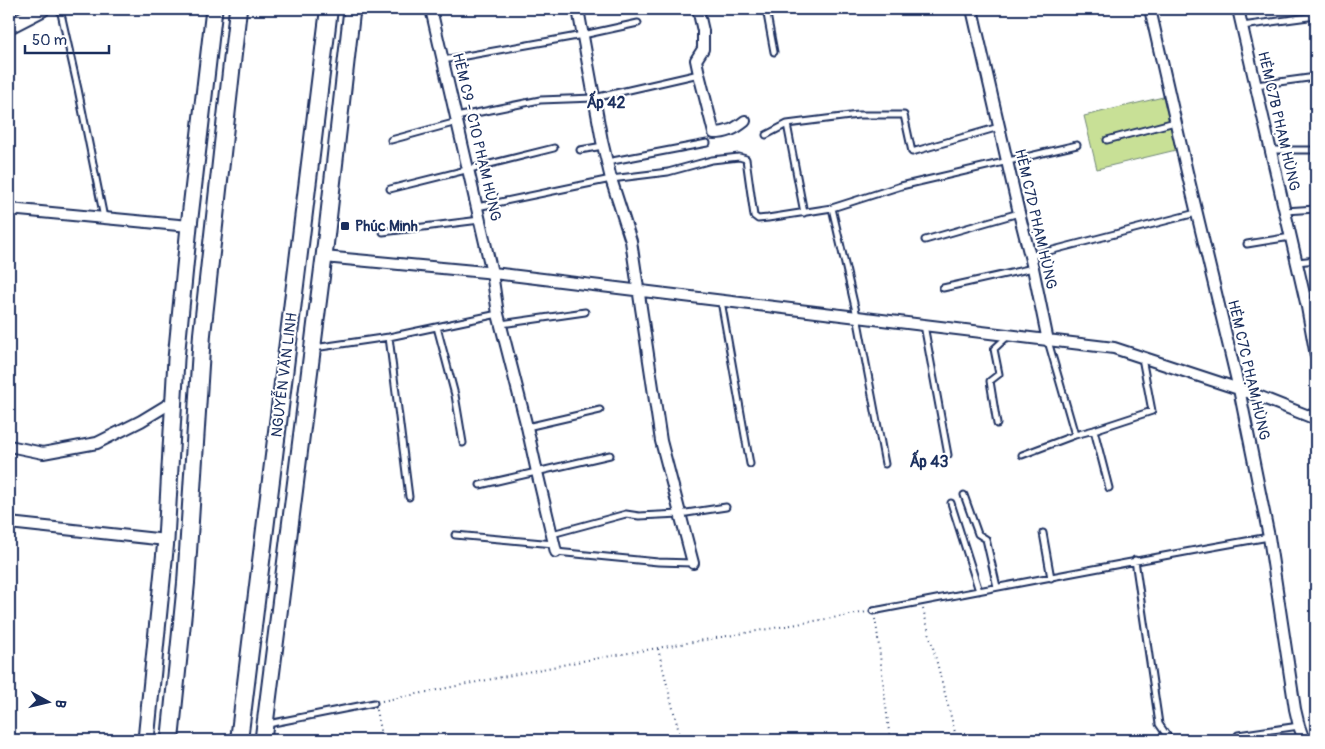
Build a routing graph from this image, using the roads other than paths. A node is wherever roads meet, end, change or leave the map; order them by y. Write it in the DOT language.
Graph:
graph roads {
  1 [pos="42,9"];
  2 [pos="60,9"];
  3 [pos="204,9"];
  4 [pos="214,9"];
  5 [pos="238,9"];
  6 [pos="329,9"];
  7 [pos="352,9"];
  8 [pos="432,9"];
  9 [pos="578,9"];
  10 [pos="698,9"];
  11 [pos="766,9"];
  12 [pos="972,9"];
  13 [pos="1150,9"];
  14 [pos="1238,9"];
  15 [pos="1316,16"];
  16 [pos="638,23"];
  17 [pos="9,26"];
  18 [pos="1242,26"];
  19 [pos="583,35"];
  20 [pos="210,51"];
  21 [pos="774,52"];
  22 [pos="443,60"];
  23 [pos="699,74"];
  24 [pos="1316,77"];
  25 [pos="1256,85"];
  26 [pos="594,98"];
  27 [pos="457,119"];
  28 [pos="745,121"];
  29 [pos="1175,122"];
  30 [pos="787,124"];
  31 [pos="999,127"];
  32 [pos="766,134"];
  33 [pos="392,140"];
  34 [pos="1106,140"];
  35 [pos="707,143"];
  36 [pos="1077,144"];
  37 [pos="603,146"];
  38 [pos="554,148"];
  39 [pos="580,150"];
  40 [pos="1271,150"];
  41 [pos="1316,150"];
  42 [pos="1007,160"];
  43 [pos="607,162"];
  44 [pos="468,170"];
  45 [pos="611,179"];
  46 [pos="390,189"];
  47 [pos="477,207"];
  48 [pos="832,208"];
  49 [pos="9,209"];
  50 [pos="1316,209"];
  51 [pos="1285,211"];
  52 [pos="1197,212"];
  53 [pos="804,213"];
  54 [pos="1019,214"];
  55 [pos="104,218"];
  56 [pos="480,220"];
  57 [pos="189,226"];
  58 [pos="383,232"];
  59 [pos="1291,237"];
  60 [pos="925,240"];
  61 [pos="1248,244"];
  62 [pos="1030,256"];
  63 [pos="324,257"];
  64 [pos="1316,260"];
  65 [pos="1296,262"];
  66 [pos="1033,268"];
  67 [pos="492,273"];
  68 [pos="943,288"];
  69 [pos="638,291"];
  70 [pos="721,301"];
  71 [pos="1312,307"];
  72 [pos="584,312"];
  73 [pos="857,316"];
  74 [pos="499,319"];
  75 [pos="924,325"];
  76 [pos="437,326"];
  77 [pos="1008,336"];
  78 [pos="388,337"];
  79 [pos="1048,341"];
  80 [pos="312,349"];
  81 [pos="1316,356"];
  82 [pos="1142,357"];
  83 [pos="1239,389"];
  84 [pos="174,401"];
  85 [pos="600,410"];
  86 [pos="1316,420"];
  87 [pos="997,424"];
  88 [pos="527,427"];
  89 [pos="1094,430"];
  90 [pos="1075,435"];
  91 [pos="463,443"];
  92 [pos="9,446"];
  93 [pos="610,455"];
  94 [pos="948,455"];
  95 [pos="1022,455"];
  96 [pos="750,464"];
  97 [pos="885,464"];
  98 [pos="537,472"];
  99 [pos="480,485"];
  100 [pos="1109,488"];
  101 [pos="964,496"];
  102 [pos="409,497"];
  103 [pos="951,503"];
  104 [pos="726,507"];
  105 [pos="680,514"];
  106 [pos="9,523"];
  107 [pos="455,534"];
  108 [pos="552,534"];
  109 [pos="1043,534"];
  110 [pos="1269,537"];
  111 [pos="166,540"];
  112 [pos="555,548"];
  113 [pos="1134,560"];
  114 [pos="693,563"];
  115 [pos="1051,578"];
  116 [pos="997,587"];
  117 [pos="979,591"];
  118 [pos="873,611"];
  119 [pos="374,703"];
  120 [pos="265,725"];
  121 [pos="1299,726"];
  122 [pos="1238,735"];
  123 [pos="146,740"];
  124 [pos="170,740"];
  125 [pos="239,740"];
  126 [pos="263,740"];
  127 [pos="1170,740"];
  128 [pos="1304,740"];
  1 -- 17 [label="main road"];
  2 -- 55 [label="lane"];
  3 -- 20 [label="main road"];
  4 -- 20 [label="main road"];
  5 -- 124 [label="highway"];
  6 -- 125 [label="highway, NGUYỄN VĂN LINH"];
  7 -- 63 [label="main road, NGUYỄN VĂN LINH"];
  8 -- 22 [label="street, HẺM C9 - C10 PHẠM HÙNG"];
  9 -- 19 [label="street"];
  10 -- 23 [label="street"];
  11 -- 21 [label="lane"];
  12 -- 31 [label="street, HẺM C7D PHẠM HÙNG"];
  13 -- 29 [label="street, HẺM C7C PHẠM HÙNG"];
  14 -- 18 [label="street, HẺM C7B PHẠM HÙNG"];
  15 -- 18 [label="lane"];
  16 -- 19 [label="lane"];
  18 -- 25 [label="street, HẺM C7B PHẠM HÙNG"];
  19 -- 22 [label="lane"];
  19 -- 26 [label="street"];
  20 -- 57 [label="main road"];
  22 -- 27 [label="street, HẺM C9 - C10 PHẠM HÙNG"];
  23 -- 26 [label="lane"];
  23 -- 28 [label="street"];
  24 -- 25 [label="lane"];
  25 -- 40 [label="street, HẺM C7B PHẠM HÙNG"];
  26 -- 27 [label="lane"];
  26 -- 37 [label="street"];
  27 -- 33 [label="lane"];
  27 -- 44 [label="street, HẺM C9 - C10 PHẠM HÙNG"];
  29 -- 34 [label="lane"];
  29 -- 52 [label="street, HẺM C7C PHẠM HÙNG"];
  30 -- 31 [label="lane"];
  30 -- 32 [label="lane"];
  30 -- 53 [label="lane"];
  31 -- 42 [label="street, HẺM C7D PHẠM HÙNG"];
  35 -- 43 [label="lane"];
  36 -- 42 [label="lane"];
  37 -- 39 [label="lane"];
  37 -- 43 [label="street"];
  38 -- 44 [label="lane"];
  40 -- 41 [label="lane"];
  40 -- 51 [label="street, HẺM C7B PHẠM HÙNG"];
  42 -- 48 [label="lane"];
  42 -- 54 [label="street, HẺM C7D PHẠM HÙNG"];
  43 -- 45 [label="street"];
  44 -- 46 [label="lane"];
  44 -- 47 [label="street, HẺM C9 - C10 PHẠM HÙNG"];
  45 -- 47 [label="lane"];
  45 -- 53 [label="lane"];
  45 -- 69 [label="street"];
  47 -- 56 [label="street, HẺM C9 - C10 PHẠM HÙNG"];
  48 -- 53 [label="lane"];
  48 -- 73 [label="lane"];
  49 -- 55 [label="street"];
  50 -- 51 [label="lane"];
  51 -- 59 [label="street, HẺM C7B PHẠM HÙNG"];
  52 -- 62 [label="lane"];
  52 -- 83 [label="street, HẺM C7C PHẠM HÙNG"];
  54 -- 60 [label="lane"];
  54 -- 62 [label="street, HẺM C7D PHẠM HÙNG"];
  55 -- 57 [label="street"];
  56 -- 58 [label="lane"];
  56 -- 67 [label="street, HẺM C9 - C10 PHẠM HÙNG"];
  57 -- 84 [label="main road"];
  59 -- 61 [label="lane"];
  59 -- 65 [label="street, HẺM C7B PHẠM HÙNG"];
  62 -- 66 [label="street, HẺM C7D PHẠM HÙNG"];
  63 -- 67 [label="street"];
  63 -- 80 [label="main road, NGUYỄN VĂN LINH"];
  64 -- 65 [label="lane"];
  65 -- 71 [label="street, HẺM C7B PHẠM HÙNG"];
  66 -- 68 [label="lane"];
  66 -- 79 [label="street, HẺM C7D PHẠM HÙNG"];
  67 -- 69 [label="street"];
  67 -- 74 [label="street, HẺM C9 - C10 PHẠM HÙNG"];
  69 -- 70 [label="street"];
  69 -- 105 [label="street"];
  70 -- 73 [label="street"];
  70 -- 96 [label="lane"];
  71 -- 81 [label="street, HẺM C7B PHẠM HÙNG"];
  72 -- 74 [label="lane"];
  73 -- 75 [label="street"];
  73 -- 97 [label="lane"];
  74 -- 76 [label="lane"];
  74 -- 88 [label="street, HẺM C9 - C10 PHẠM HÙNG"];
  75 -- 77 [label="street"];
  75 -- 94 [label="lane"];
  76 -- 78 [label="lane"];
  76 -- 91 [label="lane"];
  77 -- 79 [label="street"];
  77 -- 87 [label="lane"];
  78 -- 80 [label="lane"];
  78 -- 102 [label="lane"];
  79 -- 82 [label="street"];
  79 -- 90 [label="lane, HẺM C7D PHẠM HÙNG"];
  80 -- 120 [label="main road, NGUYỄN VĂN LINH"];
  82 -- 83 [label="street"];
  82 -- 89 [label="lane"];
  83 -- 86 [label="street"];
  83 -- 110 [label="street, HẺM C7C PHẠM HÙNG"];
  84 -- 92 [label="street"];
  84 -- 111 [label="main road"];
  85 -- 88 [label="lane"];
  88 -- 98 [label="street, HẺM C9 - C10 PHẠM HÙNG"];
  89 -- 90 [label="lane"];
  89 -- 100 [label="lane"];
  90 -- 95 [label="lane"];
  93 -- 98 [label="lane"];
  98 -- 99 [label="lane"];
  98 -- 108 [label="street, HẺM C9 - C10 PHẠM HÙNG"];
  101 -- 116 [label="lane"];
  103 -- 117 [label="lane"];
  104 -- 105 [label="lane"];
  105 -- 108 [label="lane"];
  105 -- 114 [label="street"];
  106 -- 111 [label="street"];
  107 -- 112 [label="lane"];
  108 -- 112 [label="street, HẺM C9 - C10 PHẠM HÙNG"];
  109 -- 115 [label="lane"];
  110 -- 113 [label="lane"];
  110 -- 121 [label="street, HẺM C7C PHẠM HÙNG"];
  111 -- 123 [label="main road"];
  112 -- 114 [label="lane"];
  113 -- 115 [label="lane"];
  113 -- 127 [label="lane"];
  115 -- 116 [label="lane"];
  116 -- 117 [label="lane"];
  117 -- 118 [label="lane"];
  119 -- 120 [label="lane"];
  120 -- 126 [label="main road, NGUYỄN VĂN LINH"];
  121 -- 122 [label="lane"];
  121 -- 128 [label="street, HẺM C7C PHẠM HÙNG"];
}
